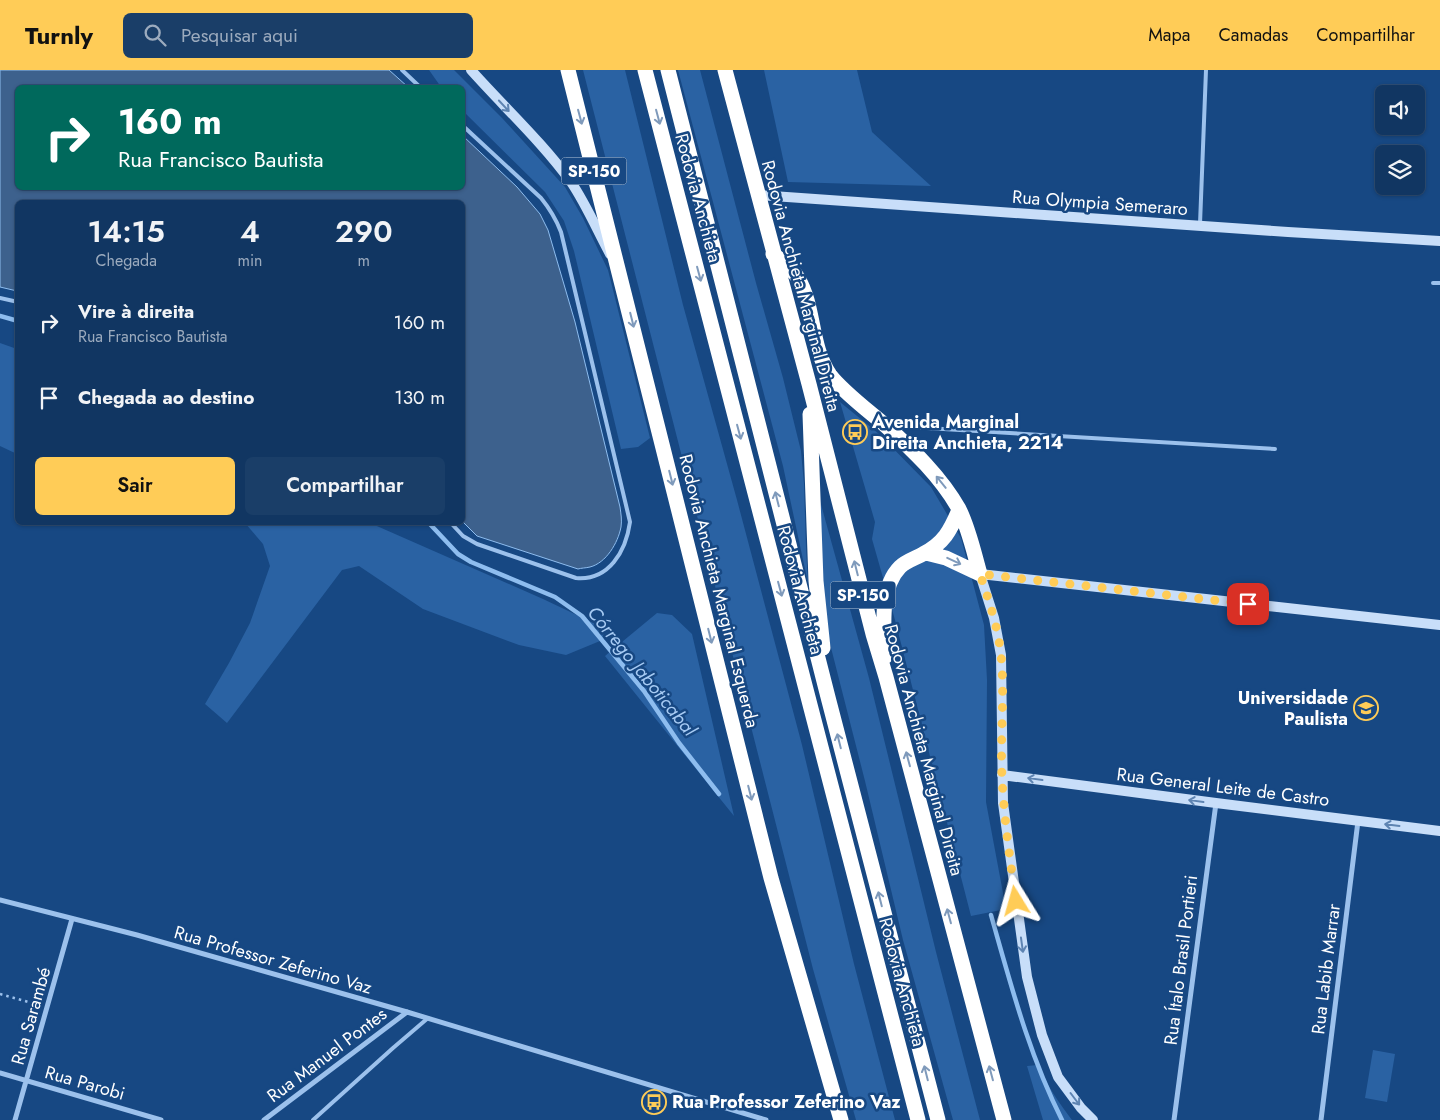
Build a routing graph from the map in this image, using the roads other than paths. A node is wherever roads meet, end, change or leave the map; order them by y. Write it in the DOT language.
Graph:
graph roads {
  1 [pos="402,70"];
  2 [pos="471,70"];
  3 [pos="568,70"];
  4 [pos="645,70"];
  5 [pos="668,70"];
  6 [pos="725,70"];
  7 [pos="1206,70"];
  8 [pos="418,85"];
  9 [pos="465,128"];
  10 [pos="758,195"];
  11 [pos="1199,226"];
  12 [pos="1440,240"];
  13 [pos="774,254"];
  14 [pos="620,273"];
  15 [pos="1433,282"];
  16 [pos="1440,283"];
  17 [pos="0,298"];
  18 [pos="15,301"];
  19 [pos="809,384"];
  20 [pos="888,428"];
  21 [pos="1274,449"];
  22 [pos="959,510"];
  23 [pos="453,525"];
  24 [pos="926,553"];
  25 [pos="980,574"];
  26 [pos="1440,624"];
  27 [pos="886,676"];
  28 [pos="829,701"];
  29 [pos="1002,775"];
  30 [pos="1216,803"];
  31 [pos="1358,821"];
  32 [pos="1440,831"];
  33 [pos="0,900"];
  34 [pos="72,919"];
  35 [pos="406,1012"];
  36 [pos="428,1018"];
  37 [pos="0,1073"];
  38 [pos="27,1080"];
  39 [pos="15,1120"];
  40 [pos="162,1120"];
  41 [pos="264,1120"];
  42 [pos="313,1120"];
  43 [pos="766,1120"];
  44 [pos="841,1120"];
  45 [pos="918,1120"];
  46 [pos="938,1120"];
  47 [pos="1004,1120"];
  48 [pos="1093,1120"];
  49 [pos="1174,1120"];
  50 [pos="1321,1120"];
  1 -- 8 [label="lane"];
  2 -- 14 [label="street, one-way"];
  3 -- 14 [label="highway, Rodovia Anchieta Marginal Esquerda / SP-150, one-way"];
  4 -- 45 [label="highway, Rodovia Anchieta, one-way"];
  28 -- 5 [label="highway, Rodovia Anchieta / SP-150, one-way"];
  6 -- 10 [label="highway, Rodovia Anchieta Marginal Direita / SP-150"];
  7 -- 11 [label="lane"];
  9 -- 23 [label="lane"];
  10 -- 11 [label="street, Rua Olympia Semeraro"];
  10 -- 13 [label="highway, Rodovia Anchieta Marginal Direita / SP-150"];
  11 -- 12 [label="street, Rua Olympia Semeraro"];
  13 -- 19 [label="highway, Rodovia Anchieta Marginal Direita / SP-150"];
  13 -- 20 [label="highway"];
  14 -- 44 [label="highway, Rodovia Anchieta Marginal Esquerda / SP-150, one-way"];
  15 -- 16 [label="lane"];
  17 -- 18 [label="lane"];
  27 -- 19 [label="highway, Rodovia Anchieta Marginal Direita / SP-150, one-way"];
  19 -- 28 [label="highway"];
  20 -- 21 [label="lane"];
  22 -- 20 [label="highway, one-way"];
  22 -- 24 [label="highway"];
  22 -- 25 [label="highway"];
  24 -- 25 [label="highway, one-way"];
  24 -- 27 [label="highway"];
  25 -- 26 [label="street"];
  25 -- 29 [label="street"];
  47 -- 27 [label="highway, Rodovia Anchieta Marginal Direita / SP-150, one-way"];
  46 -- 28 [label="highway, Rodovia Anchieta / SP-150, one-way"];
  30 -- 29 [label="street, Rua General Leite de Castro, one-way"];
  29 -- 48 [label="street, one-way"];
  30 -- 31 [label="street, Rua General Leite de Castro"];
  30 -- 49 [label="street, Rua Ítalo Brasil Portieri"];
  32 -- 31 [label="street, Rua General Leite de Castro, one-way"];
  31 -- 50 [label="street, Rua Labib Marrar"];
  33 -- 34 [label="street, Rua Professor Zeferino Vaz"];
  34 -- 35 [label="street, Rua Professor Zeferino Vaz"];
  34 -- 38 [label="street, Rua Sarambé"];
  35 -- 36 [label="street, Rua Professor Zeferino Vaz"];
  35 -- 41 [label="street, Rua Manuel Pontes"];
  36 -- 42 [label="lane"];
  36 -- 43 [label="street, Rua Professor Zeferino Vaz"];
  37 -- 38 [label="street, Rua Parobi"];
  38 -- 39 [label="street, Rua Sarambé"];
  38 -- 40 [label="street, Rua Parobi"];
}
